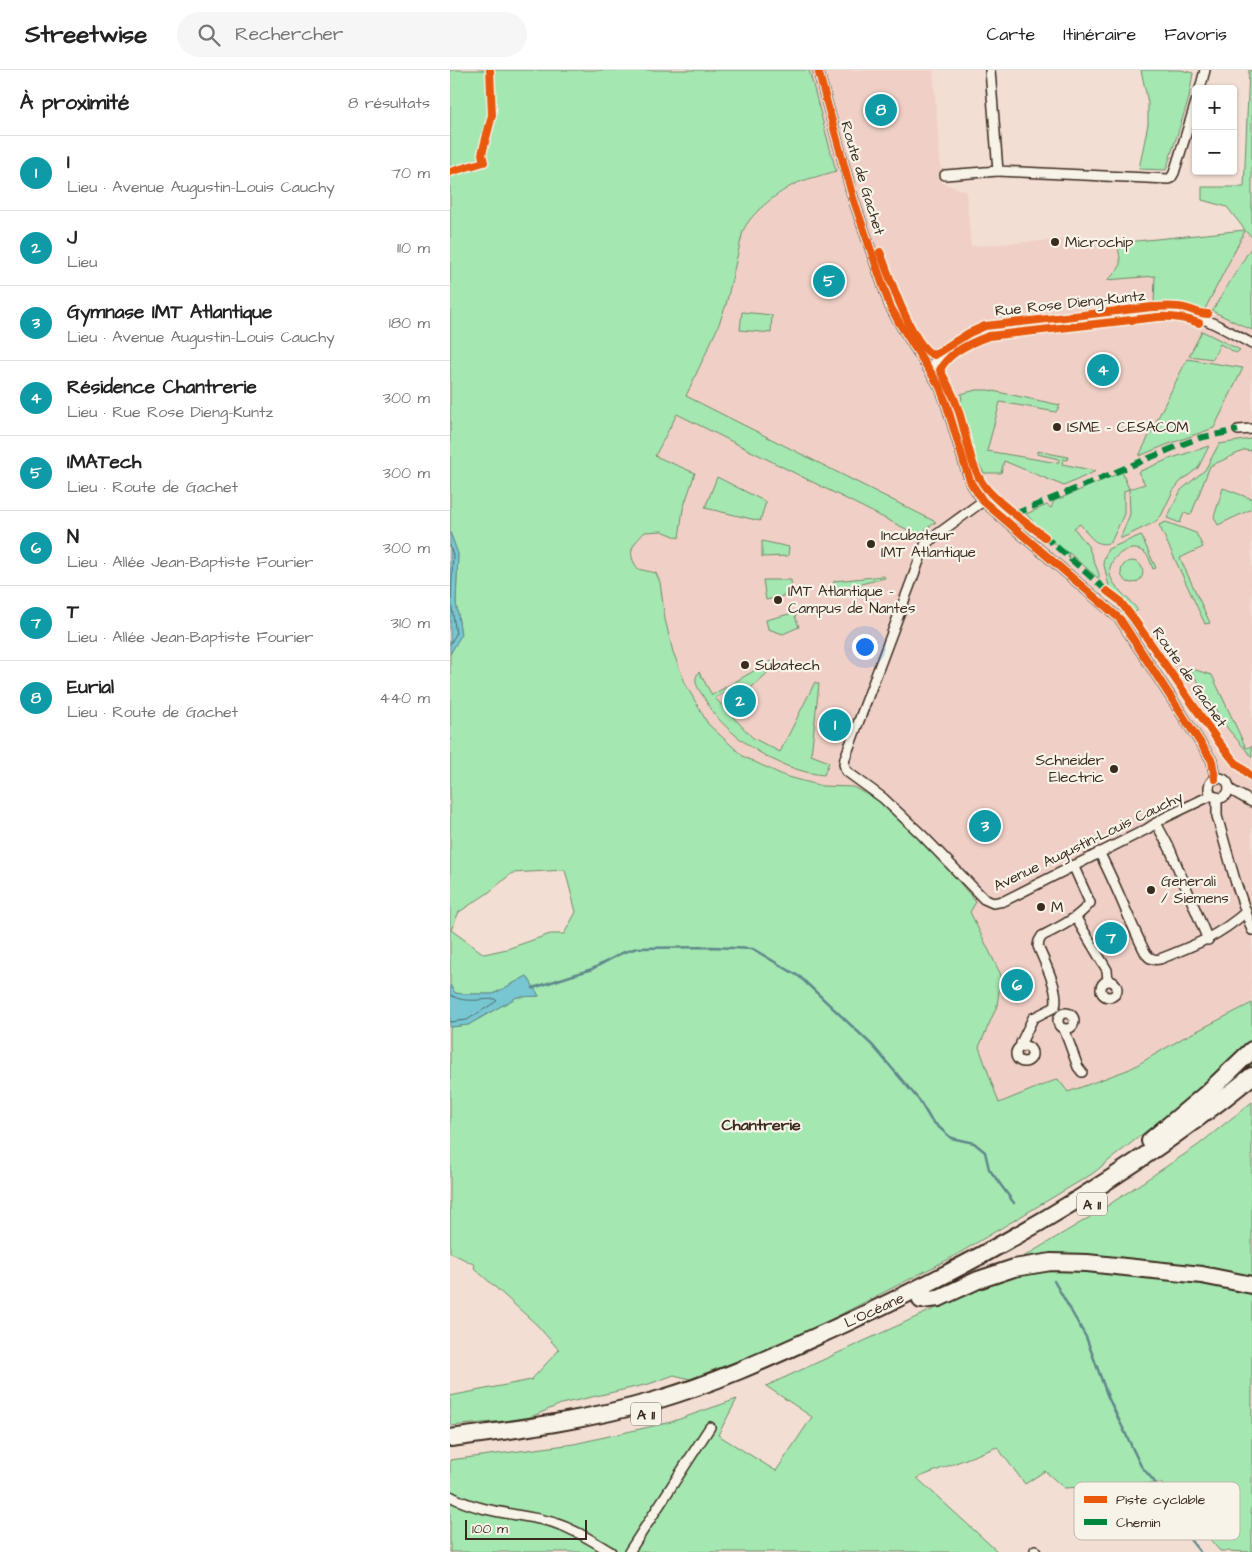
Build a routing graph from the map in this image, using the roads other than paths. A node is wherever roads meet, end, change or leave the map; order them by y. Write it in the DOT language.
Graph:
graph roads {
  1 [pos="821,70"];
  2 [pos="990,70"];
  3 [pos="1205,70"];
  4 [pos="1201,85"];
  5 [pos="1192,115"];
  6 [pos="998,171"];
  7 [pos="945,175"];
  8 [pos="1252,344"];
  9 [pos="928,368"];
  10 [pos="1252,429"];
  11 [pos="1238,430"];
  12 [pos="983,501"];
  13 [pos="1215,779"];
  14 [pos="1229,789"];
  15 [pos="1215,796"];
  16 [pos="1252,802"];
  17 [pos="1156,823"];
  18 [pos="1099,852"];
  19 [pos="1073,865"];
  20 [pos="1246,912"];
  21 [pos="1076,918"];
  22 [pos="1252,930"];
  23 [pos="1208,940"];
  24 [pos="1108,981"];
  25 [pos="1055,1006"];
  26 [pos="1062,1014"];
  27 [pos="1064,1029"];
  28 [pos="1021,1047"];
  29 [pos="1252,1050"];
  30 [pos="1082,1072"];
  31 [pos="1252,1076"];
  32 [pos="1252,1090"];
  33 [pos="1078,1200"];
  34 [pos="1252,1285"];
  35 [pos="921,1300"];
  36 [pos="710,1427"];
  37 [pos="462,1440"];
  38 [pos="450,1449"];
  39 [pos="450,1496"];
  40 [pos="611,1552"];
  41 [pos="629,1552"];
  1 -- 9 [label="street, Route de Gachet"];
  2 -- 6 [label="street"];
  3 -- 4 [label="street"];
  5 -- 6 [label="street"];
  6 -- 7 [label="street"];
  8 -- 9 [label="street, Rue Rose Dieng-Kuntz"];
  9 -- 12 [label="street, Route de Gachet"];
  10 -- 11 [label="street"];
  12 -- 13 [label="street, Route de Gachet"];
  12 -- 19 [label="street, Avenue Augustin-Louis Cauchy"];
  13 -- 14 [label="street"];
  13 -- 15 [label="street"];
  14 -- 15 [label="street"];
  14 -- 16 [label="street"];
  15 -- 17 [label="street, Avenue Augustin-Louis Cauchy"];
  15 -- 20 [label="street"];
  17 -- 18 [label="street, Avenue Augustin-Louis Cauchy"];
  17 -- 23 [label="street"];
  18 -- 19 [label="street, Avenue Augustin-Louis Cauchy"];
  18 -- 23 [label="street"];
  19 -- 21 [label="street"];
  20 -- 22 [label="street"];
  20 -- 23 [label="street"];
  21 -- 24 [label="street"];
  21 -- 25 [label="street"];
  25 -- 26 [label="street"];
  25 -- 28 [label="street"];
  26 -- 27 [label="street"];
  26 -- 27 [label="street"];
  27 -- 30 [label="street"];
  29 -- 33 [label="highway"];
  31 -- 33 [label="highway, L’Océane / A 11"];
  32 -- 35 [label="highway, L’Océane / A 11"];
  33 -- 37 [label="highway, L’Océane / A 11"];
  34 -- 35 [label="highway"];
  35 -- 37 [label="highway, L’Océane / A 11"];
  36 -- 41 [label="street"];
  37 -- 38 [label="highway, L’Océane / A 11"];
  39 -- 40 [label="street"];
}
